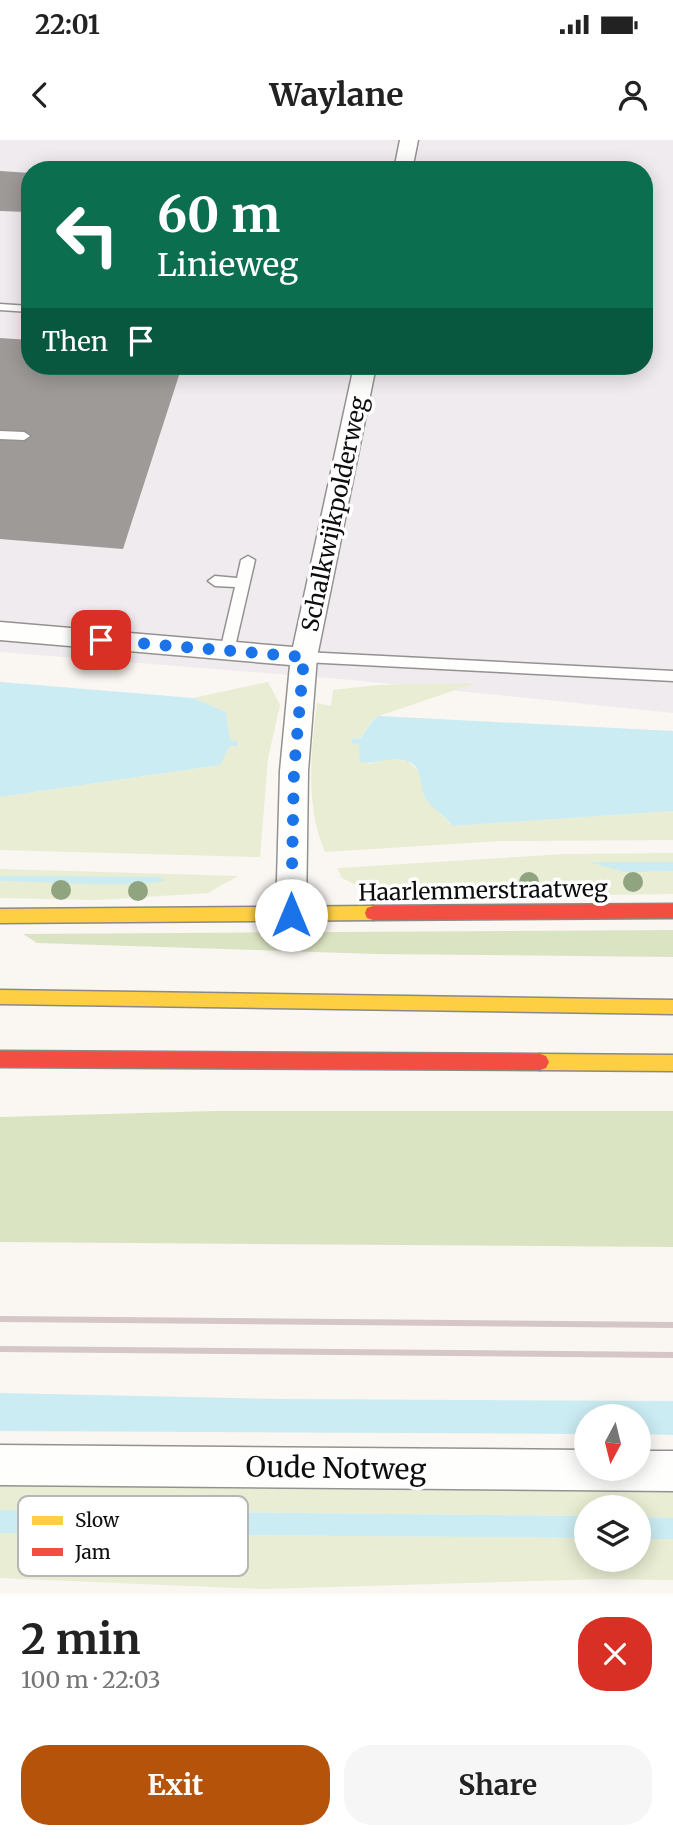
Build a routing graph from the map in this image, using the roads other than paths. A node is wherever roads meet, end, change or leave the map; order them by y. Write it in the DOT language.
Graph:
graph roads {
  1 [pos="409,140"];
  2 [pos="405,161"];
  3 [pos="0,307"];
  4 [pos="21,308"];
  5 [pos="362,375"];
  6 [pos="0,435"];
  7 [pos="24,436"];
  8 [pos="248,560"];
  9 [pos="215,581"];
  10 [pos="243,583"];
  11 [pos="0,631"];
  12 [pos="227,651"];
  13 [pos="304,657"];
  14 [pos="673,676"];
  15 [pos="673,911"];
  16 [pos="291,915"];
  17 [pos="0,916"];
  18 [pos="0,997"];
  19 [pos="673,1007"];
  20 [pos="0,1059"];
  21 [pos="673,1063"];
  22 [pos="0,1465"];
  23 [pos="673,1471"];
  1 -- 2 [label="street"];
  3 -- 4 [label="lane"];
  5 -- 13 [label="street, Schalkwijkpolderweg"];
  6 -- 7 [label="lane"];
  8 -- 10 [label="lane"];
  9 -- 10 [label="lane"];
  10 -- 12 [label="lane"];
  11 -- 12 [label="street"];
  12 -- 13 [label="street"];
  13 -- 14 [label="lane"];
  13 -- 16 [label="street, Schalkwijkpolderweg"];
  15 -- 16 [label="main road, Haarlemmerstraatweg"];
  16 -- 17 [label="main road, Haarlemmerstraatweg"];
  18 -- 19 [label="main road"];
  20 -- 21 [label="main road"];
  22 -- 23 [label="street, Oude Notweg"];
}
